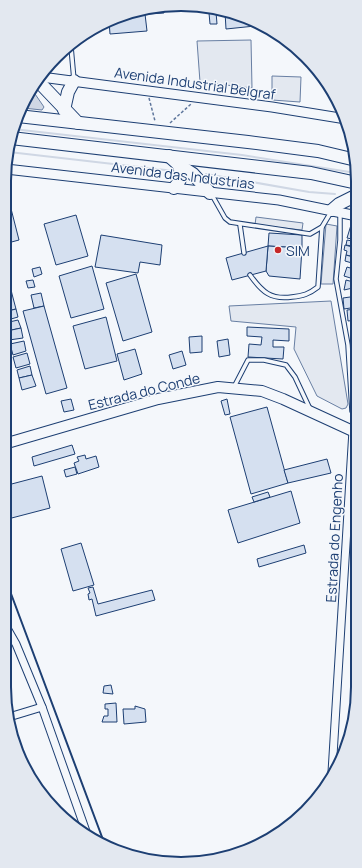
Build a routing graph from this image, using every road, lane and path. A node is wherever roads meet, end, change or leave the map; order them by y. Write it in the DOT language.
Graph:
graph roads {
  1 [pos="71,51"];
  2 [pos="46,78"];
  3 [pos="74,81"];
  4 [pos="41,85"];
  5 [pos="147,91"];
  6 [pos="198,98"];
  7 [pos="64,110"];
  8 [pos="24,117"];
  9 [pos="339,118"];
  10 [pos="78,124"];
  11 [pos="164,128"];
  12 [pos="17,139"];
  13 [pos="169,156"];
  14 [pos="350,159"];
  15 [pos="179,166"];
  16 [pos="11,170"];
  17 [pos="351,182"];
  18 [pos="174,188"];
  19 [pos="210,193"];
  20 [pos="351,198"];
  21 [pos="336,211"];
  22 [pos="351,215"];
  23 [pos="240,225"];
  24 [pos="322,227"];
  25 [pos="244,253"];
  26 [pos="250,275"];
  27 [pos="233,388"];
  28 [pos="351,394"];
  29 [pos="312,413"];
  30 [pos="351,429"];
  31 [pos="11,442"];
  32 [pos="351,490"];
  33 [pos="11,635"];
  34 [pos="42,707"];
  35 [pos="13,716"];
  36 [pos="333,763"];
  37 [pos="84,826"];
  1 -- 3 [label="lane"];
  2 -- 3 [label="main road, Avenida Industrial Belgraf"];
  3 -- 5 [label="main road, Avenida Industrial Belgraf"];
  3 -- 7 [label="highway"];
  4 -- 7 [label="highway"];
  5 -- 6 [label="main road, Avenida Industrial Belgraf"];
  5 -- 11 [label="path"];
  6 -- 9 [label="main road, Avenida Industrial Belgraf"];
  6 -- 11 [label="path"];
  7 -- 10 [label="highway"];
  8 -- 10 [label="highway"];
  10 -- 11 [label="highway"];
  11 -- 14 [label="highway"];
  12 -- 13 [label="highway"];
  13 -- 15 [label="highway"];
  13 -- 17 [label="highway"];
  15 -- 18 [label="highway"];
  15 -- 19 [label="highway"];
  16 -- 18 [label="main road, Avenida das Indústrias"];
  18 -- 19 [label="main road, Avenida das Indústrias"];
  19 -- 21 [label="main road, Avenida das Indústrias"];
  19 -- 23 [label="lane"];
  20 -- 21 [label="highway"];
  21 -- 22 [label="main road, Avenida das Indústrias"];
  21 -- 24 [label="lane"];
  21 -- 28 [label="lane, Estrada do Engenho"];
  23 -- 24 [label="lane"];
  23 -- 25 [label="lane"];
  24 -- 26 [label="lane"];
  27 -- 29 [label="main road, Estrada do Conde"];
  27 -- 29 [label="lane"];
  27 -- 31 [label="main road, Estrada do Conde"];
  29 -- 30 [label="main road, Estrada do Conde"];
  32 -- 36 [label="street, Estrada do Engenho"];
  33 -- 34 [label="street"];
  34 -- 35 [label="street"];
  34 -- 37 [label="street"];
}
